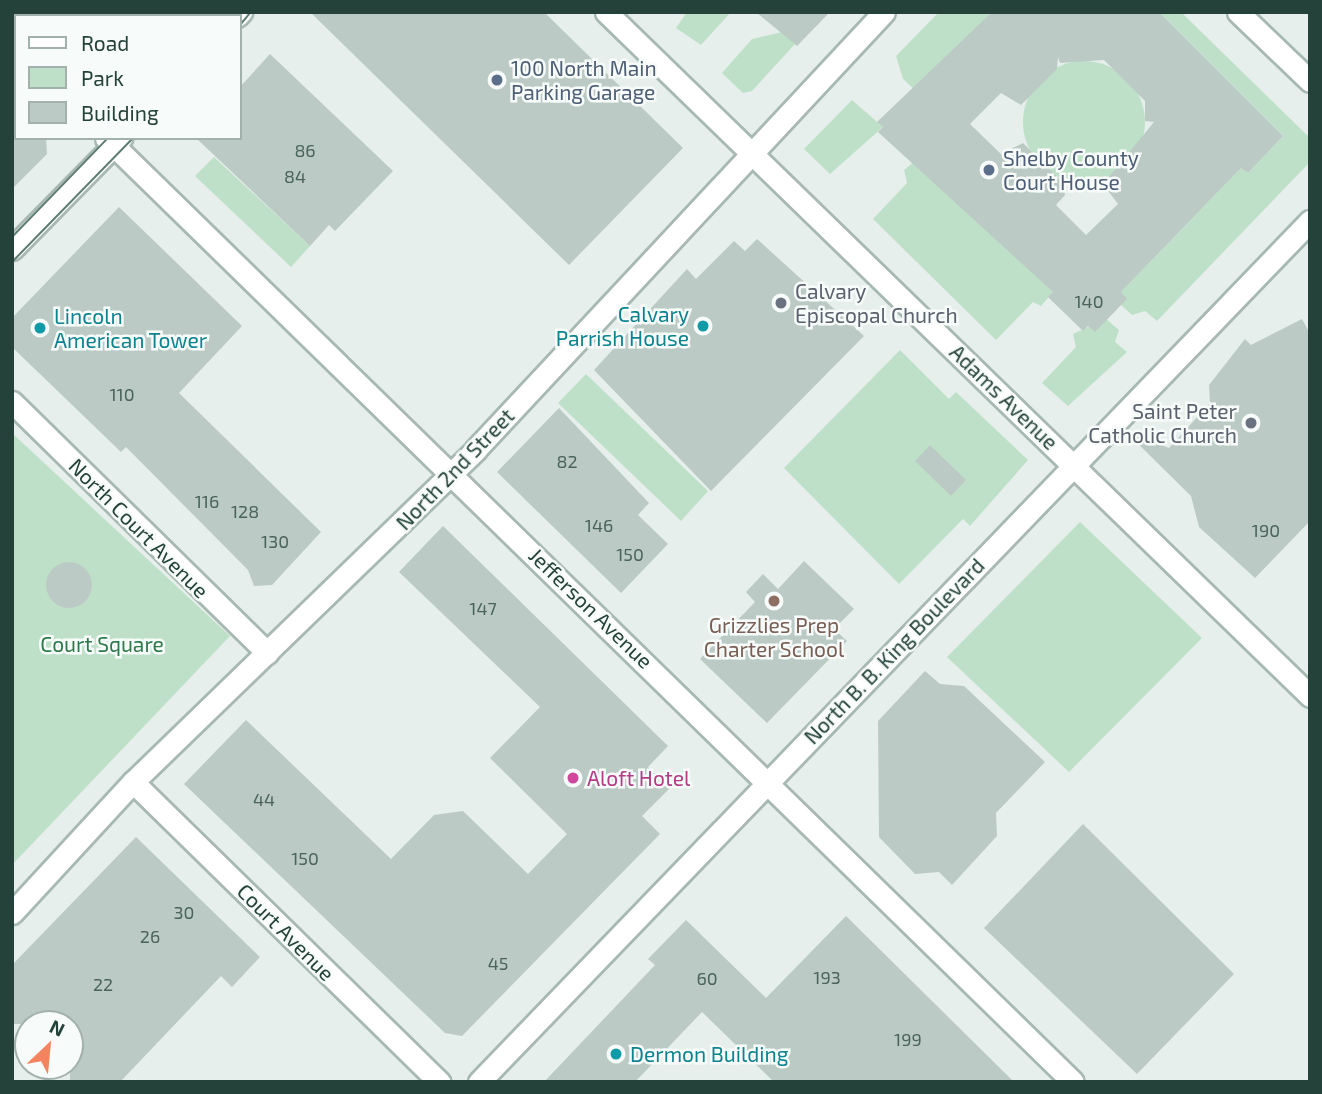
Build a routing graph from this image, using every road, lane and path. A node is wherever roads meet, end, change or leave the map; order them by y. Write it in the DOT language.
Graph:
graph roads {
  1 [pos="606,12"];
  2 [pos="884,12"];
  3 [pos="1238,12"];
  4 [pos="1310,81"];
  5 [pos="113,141"];
  6 [pos="749,152"];
  7 [pos="1310,220"];
  8 [pos="12,249"];
  9 [pos="12,402"];
  10 [pos="1072,463"];
  11 [pos="452,473"];
  12 [pos="267,653"];
  13 [pos="1310,696"];
  14 [pos="133,782"];
  15 [pos="768,784"];
  16 [pos="12,913"];
  17 [pos="439,1082"];
  18 [pos="479,1082"];
  19 [pos="1073,1082"];
  1 -- 6 [label="main road, Adams Avenue"];
  2 -- 6 [label="main road, North 2nd Street"];
  3 -- 4 [label="main road"];
  5 -- 8 [label="main road"];
  5 -- 11 [label="main road, Jefferson Avenue"];
  6 -- 10 [label="main road, Adams Avenue"];
  6 -- 11 [label="main road, North 2nd Street"];
  7 -- 10 [label="main road, North B. B. King Boulevard"];
  9 -- 12 [label="main road, North Court Avenue"];
  10 -- 13 [label="main road, Adams Avenue"];
  10 -- 15 [label="main road, North B. B. King Boulevard"];
  11 -- 12 [label="main road, North 2nd Street"];
  11 -- 15 [label="main road, Jefferson Avenue"];
  12 -- 14 [label="main road, North 2nd Street"];
  14 -- 16 [label="main road, North 2nd Street"];
  14 -- 17 [label="main road, Court Avenue"];
  15 -- 18 [label="main road, North B. B. King Boulevard"];
  15 -- 19 [label="main road, Jefferson Avenue"];
}
